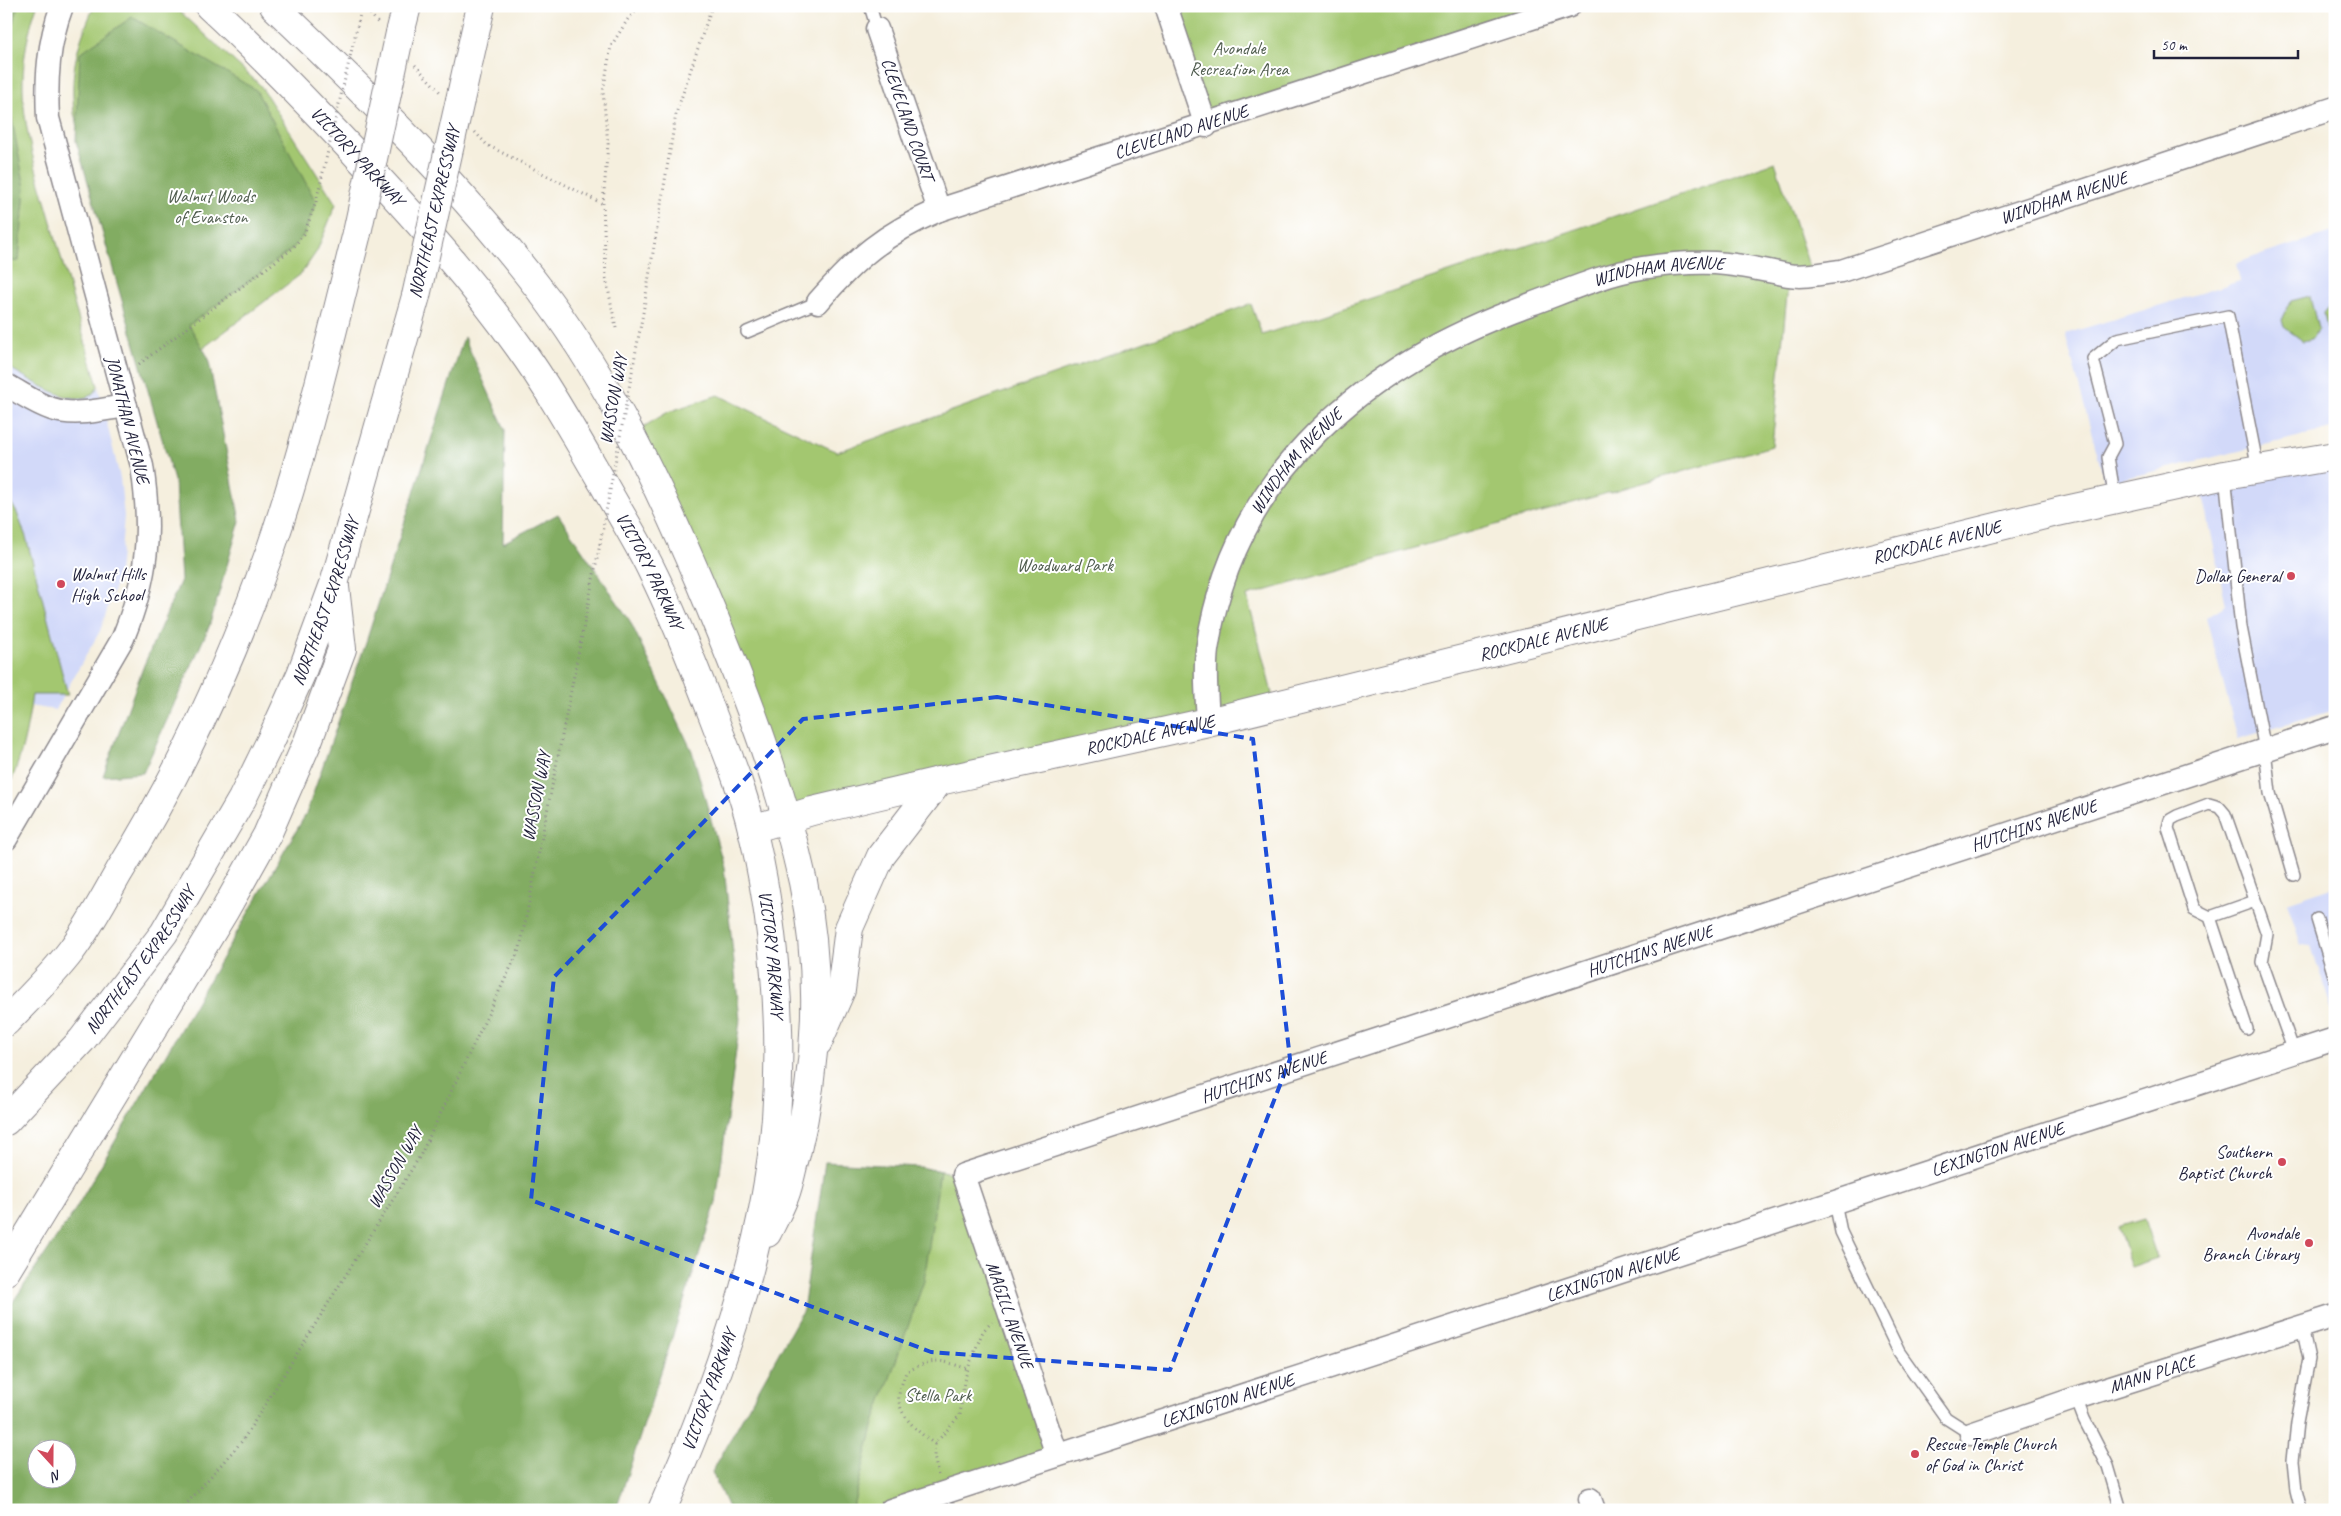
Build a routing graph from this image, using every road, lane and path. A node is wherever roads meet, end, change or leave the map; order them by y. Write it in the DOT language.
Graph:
graph roads {
  1 [pos="62,6"];
  2 [pos="209,6"];
  3 [pos="274,6"];
  4 [pos="362,6"];
  5 [pos="407,6"];
  6 [pos="482,6"];
  7 [pos="641,6"];
  8 [pos="712,6"];
  9 [pos="870,6"];
  10 [pos="1166,6"];
  11 [pos="1569,6"];
  12 [pos="877,29"];
  13 [pos="2335,108"];
  14 [pos="1206,126"];
  15 [pos="939,210"];
  16 [pos="818,302"];
  17 [pos="616,328"];
  18 [pos="747,332"];
  19 [pos="139,364"];
  20 [pos="6,385"];
  21 [pos="126,406"];
  22 [pos="2335,456"];
  23 [pos="2258,469"];
  24 [pos="2225,475"];
  25 [pos="2115,499"];
  26 [pos="334,584"];
  27 [pos="1208,722"];
  28 [pos="2335,727"];
  29 [pos="2264,750"];
  30 [pos="939,781"];
  31 [pos="787,818"];
  32 [pos="752,829"];
  33 [pos="6,839"];
  34 [pos="2294,875"];
  35 [pos="2255,901"];
  36 [pos="2210,917"];
  37 [pos="2317,919"];
  38 [pos="2335,979"];
  39 [pos="6,1022"];
  40 [pos="2247,1029"];
  41 [pos="2335,1039"];
  42 [pos="814,1050"];
  43 [pos="2294,1052"];
  44 [pos="6,1122"];
  45 [pos="963,1175"];
  46 [pos="1835,1202"];
  47 [pos="750,1268"];
  48 [pos="6,1271"];
  49 [pos="1010,1314"];
  50 [pos="2335,1316"];
  51 [pos="2302,1327"];
  52 [pos="968,1369"];
  53 [pos="2076,1398"];
  54 [pos="1972,1434"];
  55 [pos="935,1444"];
  56 [pos="1057,1455"];
  57 [pos="943,1493"];
  58 [pos="182,1510"];
  59 [pos="662,1510"];
  60 [pos="891,1510"];
  61 [pos="2121,1510"];
  62 [pos="2301,1510"];
  1 -- 21 [label="street, JONATHAN AVENUE"];
  2 -- 32 [label="main road, VICTORY PARKWAY"];
  3 -- 31 [label="main road, VICTORY PARKWAY"];
  4 -- 19 [label="path, bridge"];
  5 -- 39 [label="main road, bridge"];
  6 -- 26 [label="main road, NORTHEAST EXPRESSWAY, bridge"];
  7 -- 17 [label="path"];
  8 -- 58 [label="path, WASSON WAY, bridge"];
  9 -- 12 [label="lane"];
  10 -- 14 [label="street"];
  11 -- 14 [label="street, CLEVELAND AVENUE"];
  12 -- 15 [label="street, CLEVELAND COURT"];
  13 -- 27 [label="street, WINDHAM AVENUE"];
  14 -- 15 [label="street, CLEVELAND AVENUE"];
  15 -- 16 [label="street, CLEVELAND AVENUE"];
  16 -- 18 [label="lane"];
  20 -- 21 [label="street"];
  21 -- 33 [label="street, JONATHAN AVENUE"];
  22 -- 23 [label="main road, ROCKDALE AVENUE"];
  23 -- 24 [label="main road, ROCKDALE AVENUE"];
  23 -- 25 [label="lane"];
  24 -- 25 [label="main road, ROCKDALE AVENUE"];
  24 -- 29 [label="lane"];
  25 -- 27 [label="main road, ROCKDALE AVENUE"];
  26 -- 44 [label="main road, NORTHEAST EXPRESSWAY"];
  26 -- 48 [label="main road"];
  27 -- 30 [label="main road, ROCKDALE AVENUE"];
  28 -- 29 [label="street, HUTCHINS AVENUE"];
  29 -- 34 [label="lane"];
  29 -- 45 [label="street, HUTCHINS AVENUE"];
  30 -- 31 [label="main road, ROCKDALE AVENUE"];
  30 -- 42 [label="main road"];
  31 -- 32 [label="main road, ROCKDALE AVENUE"];
  31 -- 42 [label="main road, VICTORY PARKWAY"];
  32 -- 47 [label="main road, VICTORY PARKWAY"];
  35 -- 36 [label="lane"];
  35 -- 36 [label="lane"];
  35 -- 43 [label="lane"];
  36 -- 40 [label="lane"];
  37 -- 38 [label="lane"];
  41 -- 43 [label="street, LEXINGTON AVENUE"];
  42 -- 47 [label="main road, VICTORY PARKWAY"];
  43 -- 46 [label="street, LEXINGTON AVENUE"];
  45 -- 49 [label="street, MAGILL AVENUE"];
  46 -- 54 [label="lane"];
  46 -- 56 [label="street, LEXINGTON AVENUE"];
  47 -- 59 [label="main road, VICTORY PARKWAY"];
  49 -- 52 [label="path"];
  49 -- 56 [label="street, MAGILL AVENUE"];
  50 -- 51 [label="street, MANN PLACE"];
  51 -- 53 [label="street, MANN PLACE"];
  51 -- 62 [label="lane"];
  52 -- 55 [label="path"];
  52 -- 55 [label="path"];
  53 -- 54 [label="street, MANN PLACE"];
  53 -- 61 [label="lane"];
  55 -- 57 [label="path"];
  56 -- 57 [label="street, LEXINGTON AVENUE"];
  57 -- 60 [label="street, LEXINGTON AVENUE"];
}
